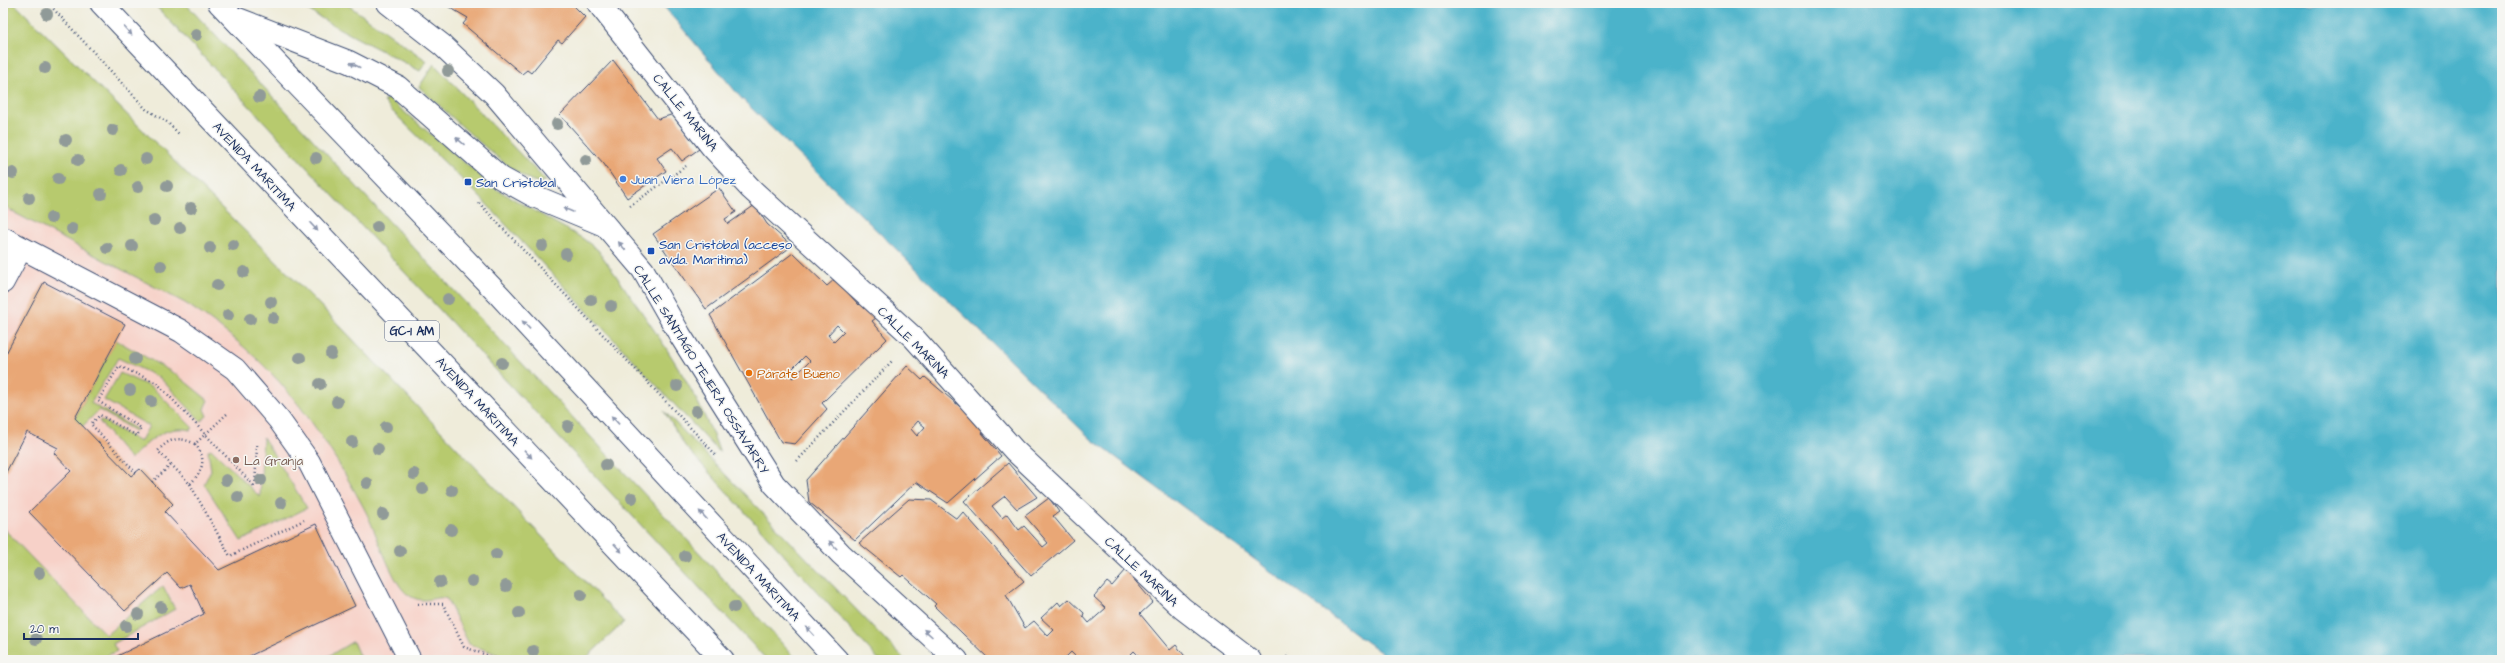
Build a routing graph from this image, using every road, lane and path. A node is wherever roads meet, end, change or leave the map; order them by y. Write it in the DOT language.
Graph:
graph roads {
  1 [pos="48,3"];
  2 [pos="101,3"];
  3 [pos="388,3"];
  4 [pos="598,3"];
  5 [pos="225,10"];
  6 [pos="167,122"];
  7 [pos="712,147"];
  8 [pos="478,202"];
  9 [pos="604,226"];
  10 [pos="12,243"];
  11 [pos="3,282"];
  12 [pos="914,338"];
  13 [pos="229,412"];
  14 [pos="205,433"];
  15 [pos="258,439"];
  16 [pos="195,444"];
  17 [pos="720,460"];
  18 [pos="171,465"];
  19 [pos="136,473"];
  20 [pos="152,482"];
  21 [pos="190,484"];
  22 [pos="774,484"];
  23 [pos="332,506"];
  24 [pos="1289,653"];
  25 [pos="410,660"];
  26 [pos="723,660"];
  27 [pos="837,660"];
  28 [pos="957,660"];
  29 [pos="1250,660"];
  30 [pos="1289,660"];
  1 -- 6 [label="path"];
  2 -- 26 [label="main road, AVENIDA MARITIMA / GC-1 AM, one-way"];
  3 -- 9 [label="main road, CALLE SANTIAGO TEJERA OSSAVARRY"];
  4 -- 7 [label="main road, CALLE MARINA"];
  9 -- 5 [label="main road, one-way"];
  27 -- 5 [label="main road, AVENIDA MARITIMA, one-way"];
  7 -- 9 [label="path"];
  7 -- 12 [label="main road, CALLE MARINA"];
  8 -- 17 [label="path"];
  22 -- 9 [label="main road, CALLE SANTIAGO TEJERA OSSAVARRY, one-way"];
  10 -- 11 [label="main road"];
  10 -- 23 [label="main road"];
  12 -- 22 [label="path"];
  12 -- 29 [label="main road, CALLE MARINA"];
  13 -- 14 [label="path"];
  14 -- 15 [label="path"];
  14 -- 16 [label="path"];
  14 -- 19 [label="path"];
  16 -- 18 [label="path"];
  16 -- 21 [label="path"];
  18 -- 20 [label="path"];
  18 -- 21 [label="path"];
  21 -- 23 [label="path"];
  28 -- 22 [label="main road, CALLE SANTIAGO TEJERA OSSAVARRY, one-way"];
  23 -- 25 [label="main road"];
  24 -- 30 [label="path"];
}
